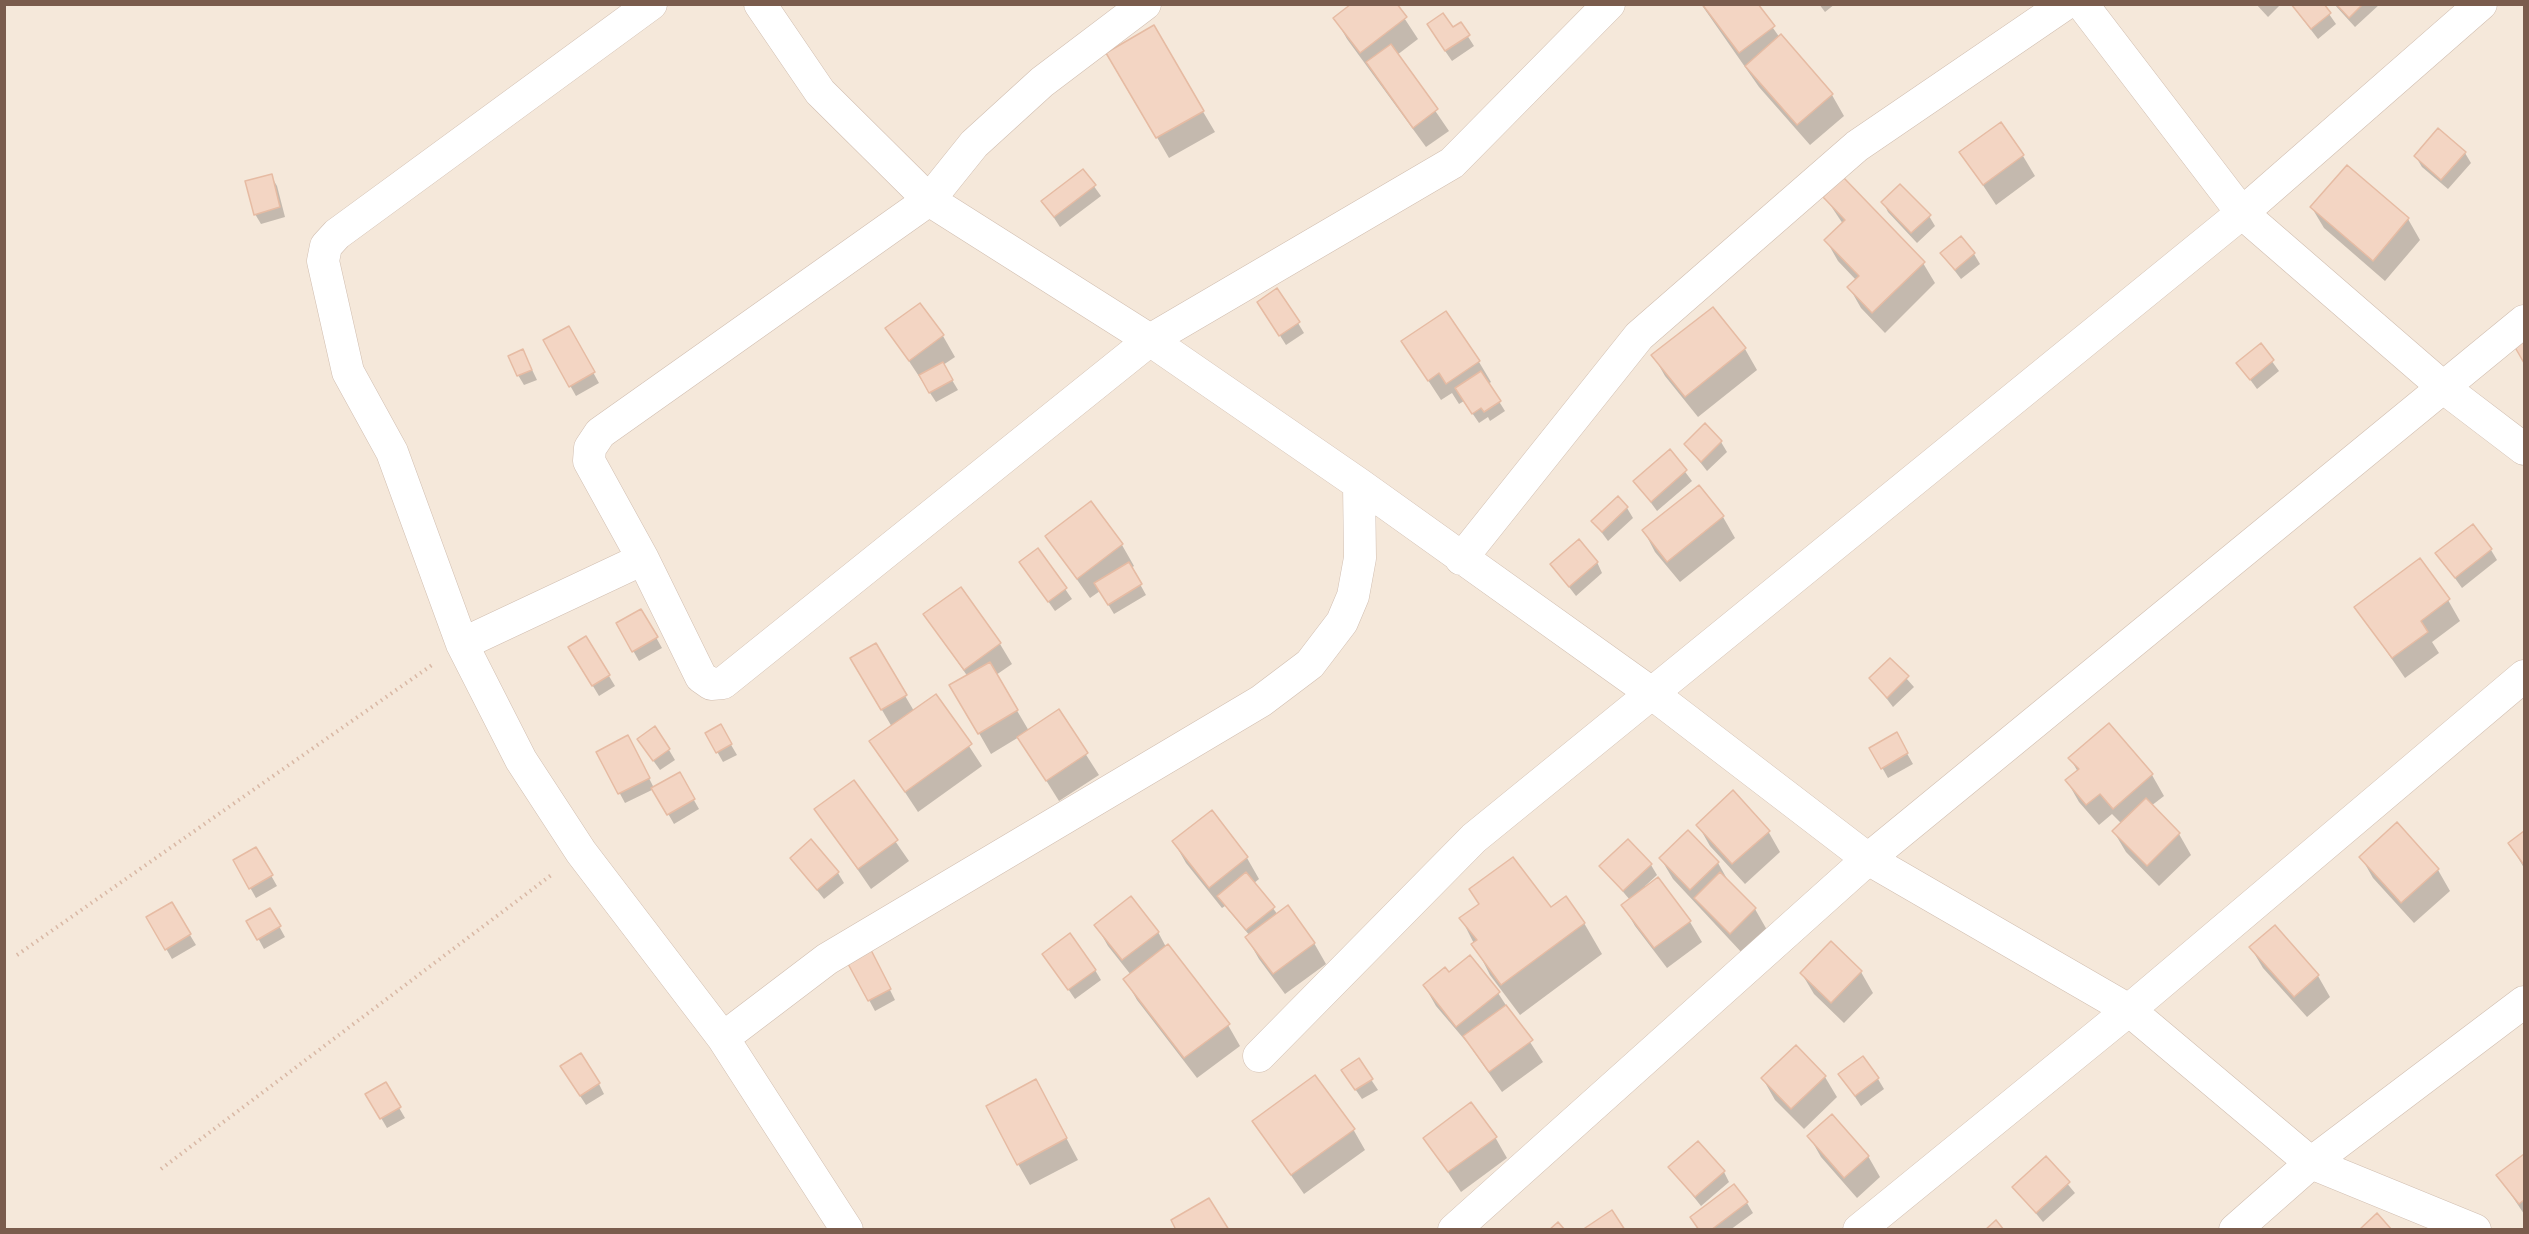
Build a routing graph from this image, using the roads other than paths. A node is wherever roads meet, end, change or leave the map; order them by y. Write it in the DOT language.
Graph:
graph roads {
  1 [pos="651,4"];
  2 [pos="760,4"];
  3 [pos="1145,4"];
  4 [pos="1609,4"];
  5 [pos="2065,4"];
  6 [pos="2082,4"];
  7 [pos="2481,4"];
  8 [pos="929,200"];
  9 [pos="2242,213"];
  10 [pos="2524,321"];
  11 [pos="1150,340"];
  12 [pos="2444,388"];
  13 [pos="2524,449"];
  14 [pos="1359,484"];
  15 [pos="642,559"];
  16 [pos="1461,559"];
  17 [pos="462,644"];
  18 [pos="2524,676"];
  19 [pos="1650,692"];
  20 [pos="1868,859"];
  21 [pos="2524,1002"];
  22 [pos="2129,1010"];
  23 [pos="723,1038"];
  24 [pos="1259,1056"];
  25 [pos="2311,1163"];
  26 [pos="847,1230"];
  27 [pos="1454,1230"];
  28 [pos="1859,1230"];
  29 [pos="2235,1230"];
  30 [pos="2475,1230"];
  1 -- 17 [label="street"];
  2 -- 8 [label="street"];
  3 -- 8 [label="street"];
  4 -- 11 [label="street"];
  5 -- 16 [label="street"];
  6 -- 9 [label="street"];
  7 -- 9 [label="street"];
  8 -- 11 [label="street"];
  8 -- 15 [label="street"];
  9 -- 12 [label="street"];
  9 -- 19 [label="street"];
  10 -- 12 [label="street"];
  11 -- 14 [label="street"];
  11 -- 15 [label="street"];
  12 -- 13 [label="street"];
  12 -- 20 [label="street"];
  14 -- 16 [label="street"];
  14 -- 23 [label="street"];
  15 -- 17 [label="street"];
  16 -- 19 [label="street"];
  17 -- 23 [label="street"];
  18 -- 22 [label="street"];
  19 -- 20 [label="street"];
  19 -- 24 [label="street"];
  20 -- 22 [label="street"];
  20 -- 27 [label="street"];
  21 -- 25 [label="street"];
  22 -- 25 [label="street"];
  22 -- 28 [label="street"];
  23 -- 26 [label="street"];
  25 -- 29 [label="street"];
  25 -- 30 [label="street"];
}
